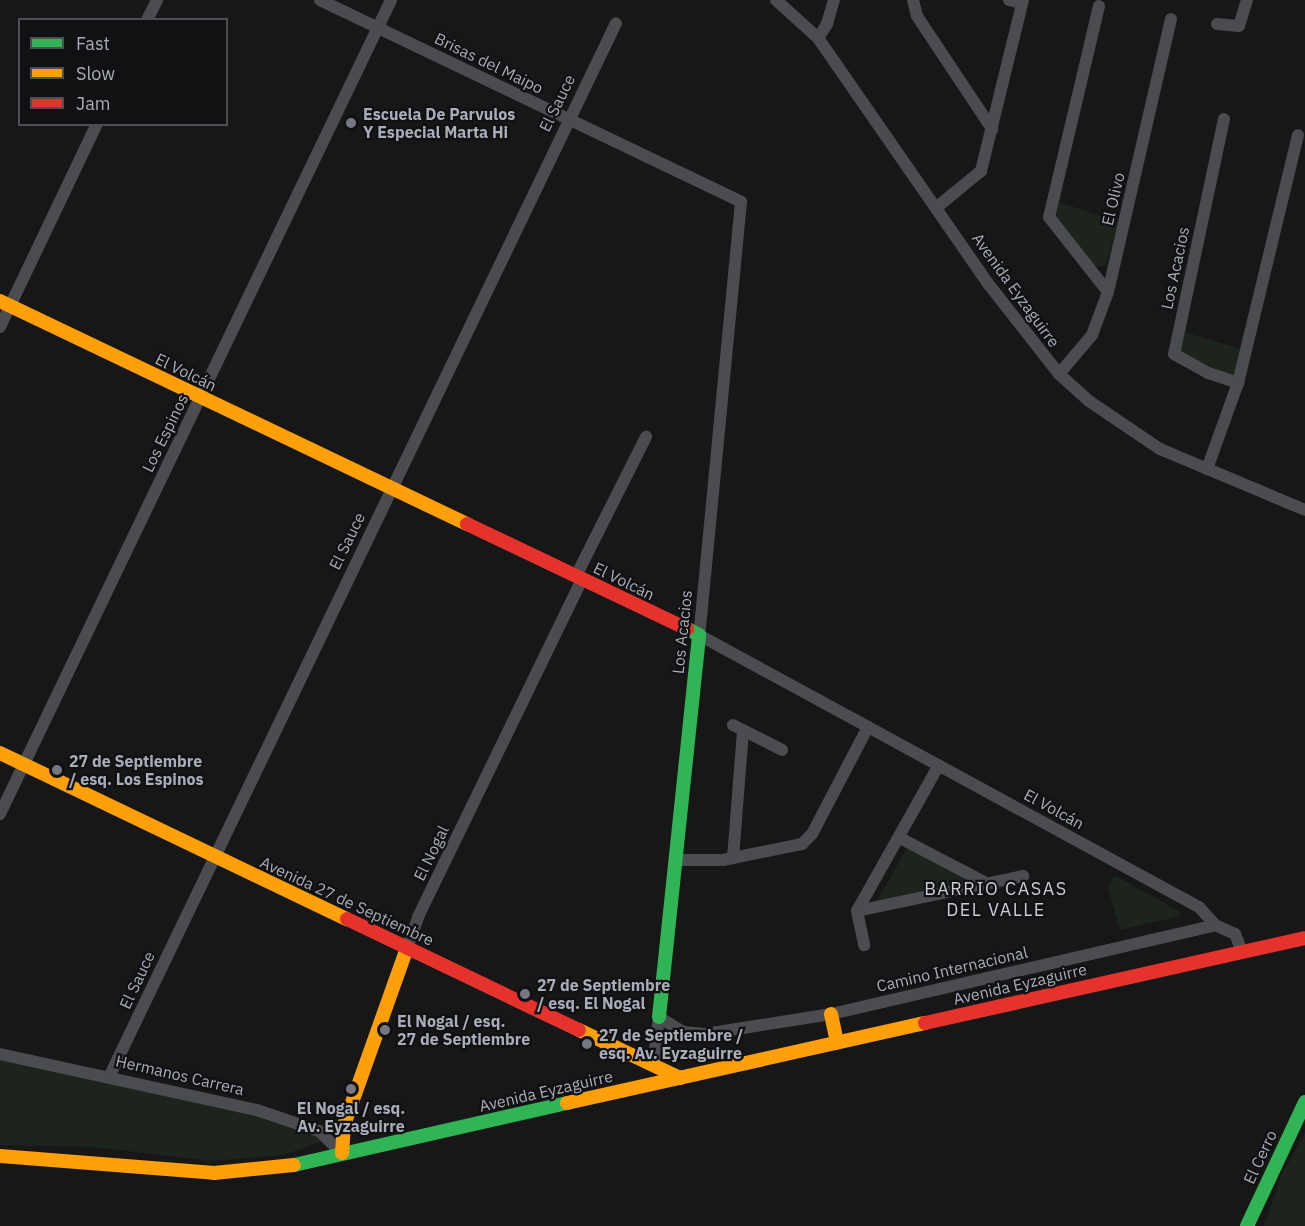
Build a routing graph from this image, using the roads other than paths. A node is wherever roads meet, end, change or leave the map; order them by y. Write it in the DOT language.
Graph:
graph roads {
  1 [pos="157,0"];
  2 [pos="320,0"];
  3 [pos="391,0"];
  4 [pos="776,0"];
  5 [pos="834,0"];
  6 [pos="913,0"];
  7 [pos="1009,0"];
  8 [pos="1247,0"];
  9 [pos="1022,2"];
  10 [pos="1099,6"];
  11 [pos="148,18"];
  12 [pos="1171,19"];
  13 [pos="616,23"];
  14 [pos="1217,24"];
  15 [pos="378,28"];
  16 [pos="818,38"];
  17 [pos="998,102"];
  18 [pos="978,107"];
  19 [pos="568,119"];
  20 [pos="1224,119"];
  21 [pos="96,126"];
  22 [pos="992,129"];
  23 [pos="1298,135"];
  24 [pos="741,202"];
  25 [pos="937,207"];
  26 [pos="1108,292"];
  27 [pos="5,304"];
  28 [pos="0,327"];
  29 [pos="1059,374"];
  30 [pos="1238,383"];
  31 [pos="200,397"];
  32 [pos="646,437"];
  33 [pos="1207,469"];
  34 [pos="391,488"];
  35 [pos="1305,510"];
  36 [pos="579,578"];
  37 [pos="699,635"];
  38 [pos="868,727"];
  39 [pos="782,750"];
  40 [pos="0,753"];
  41 [pos="24,765"];
  42 [pos="939,765"];
  43 [pos="0,814"];
  44 [pos="900,838"];
  45 [pos="214,856"];
  46 [pos="733,858"];
  47 [pos="675,860"];
  48 [pos="1023,876"];
  49 [pos="988,884"];
  50 [pos="857,911"];
  51 [pos="1215,925"];
  52 [pos="1305,938"];
  53 [pos="864,945"];
  54 [pos="407,948"];
  55 [pos="1242,951"];
  56 [pos="831,1014"];
  57 [pos="659,1017"];
  58 [pos="837,1042"];
  59 [pos="0,1054"];
  60 [pos="653,1065"];
  61 [pos="110,1075"];
  62 [pos="680,1078"];
  63 [pos="1305,1102"];
  64 [pos="342,1153"];
  65 [pos="0,1156"];
  66 [pos="1246,1226"];
  1 -- 11 [label="street"];
  2 -- 15 [label="street, Brisas del Maipo"];
  3 -- 15 [label="street, Los Espinos"];
  4 -- 16 [label="street, Avenida Eyzaguirre"];
  5 -- 16 [label="street"];
  6 -- 18 [label="street"];
  7 -- 9 [label="street"];
  8 -- 14 [label="street"];
  9 -- 17 [label="street"];
  10 -- 26 [label="street"];
  12 -- 26 [label="street, El Olivo"];
  13 -- 19 [label="street, El Sauce"];
  15 -- 19 [label="street, Brisas del Maipo"];
  15 -- 31 [label="street, Los Espinos"];
  16 -- 25 [label="street, Avenida Eyzaguirre"];
  17 -- 18 [label="street"];
  17 -- 22 [label="street"];
  18 -- 22 [label="street"];
  19 -- 24 [label="street, Brisas del Maipo"];
  19 -- 34 [label="street, El Sauce"];
  20 -- 30 [label="street, Los Acacios"];
  21 -- 27 [label="street"];
  22 -- 25 [label="street"];
  23 -- 30 [label="street"];
  24 -- 37 [label="street, Los Acacios"];
  25 -- 29 [label="street, Avenida Eyzaguirre"];
  26 -- 29 [label="street, El Olivo"];
  27 -- 28 [label="street"];
  27 -- 31 [label="street, El Volcán"];
  29 -- 33 [label="street, Avenida Eyzaguirre"];
  30 -- 33 [label="street"];
  31 -- 34 [label="street, El Volcán"];
  31 -- 41 [label="street, Los Espinos"];
  32 -- 36 [label="street, El Nogal"];
  33 -- 35 [label="street, Avenida Eyzaguirre"];
  34 -- 36 [label="street, El Volcán"];
  34 -- 45 [label="street, El Sauce"];
  36 -- 37 [label="street, El Volcán"];
  36 -- 54 [label="street, El Nogal"];
  37 -- 38 [label="street, El Volcán"];
  37 -- 47 [label="street, Los Acacios"];
  38 -- 42 [label="street, El Volcán"];
  38 -- 46 [label="street"];
  39 -- 46 [label="street"];
  40 -- 41 [label="street, Avenida 27 de Septiembre"];
  41 -- 43 [label="street, Los Espinos"];
  41 -- 45 [label="street, Avenida 27 de Septiembre"];
  42 -- 44 [label="street"];
  42 -- 51 [label="street, El Volcán"];
  44 -- 49 [label="street"];
  44 -- 50 [label="street"];
  45 -- 54 [label="street, Avenida 27 de Septiembre"];
  45 -- 61 [label="street, El Sauce"];
  46 -- 47 [label="street"];
  47 -- 57 [label="street, Los Acacios"];
  48 -- 49 [label="street"];
  49 -- 50 [label="street"];
  50 -- 53 [label="street"];
  51 -- 55 [label="street"];
  51 -- 56 [label="street, Camino Internacional"];
  52 -- 55 [label="street, Avenida Eyzaguirre"];
  54 -- 60 [label="street, Avenida 27 de Septiembre"];
  54 -- 64 [label="street, El Nogal"];
  55 -- 58 [label="street, Avenida Eyzaguirre"];
  56 -- 57 [label="street, Camino Internacional"];
  56 -- 58 [label="street"];
  57 -- 60 [label="street, Los Acacios"];
  58 -- 62 [label="street, Avenida Eyzaguirre"];
  59 -- 61 [label="street, Hermanos Carrera"];
  60 -- 62 [label="street, Avenida 27 de Septiembre"];
  61 -- 64 [label="street, Hermanos Carrera"];
  62 -- 64 [label="street, Avenida Eyzaguirre"];
  63 -- 66 [label="street, El Cerro"];
  64 -- 65 [label="street, Avenida Eyzaguirre"];
}
